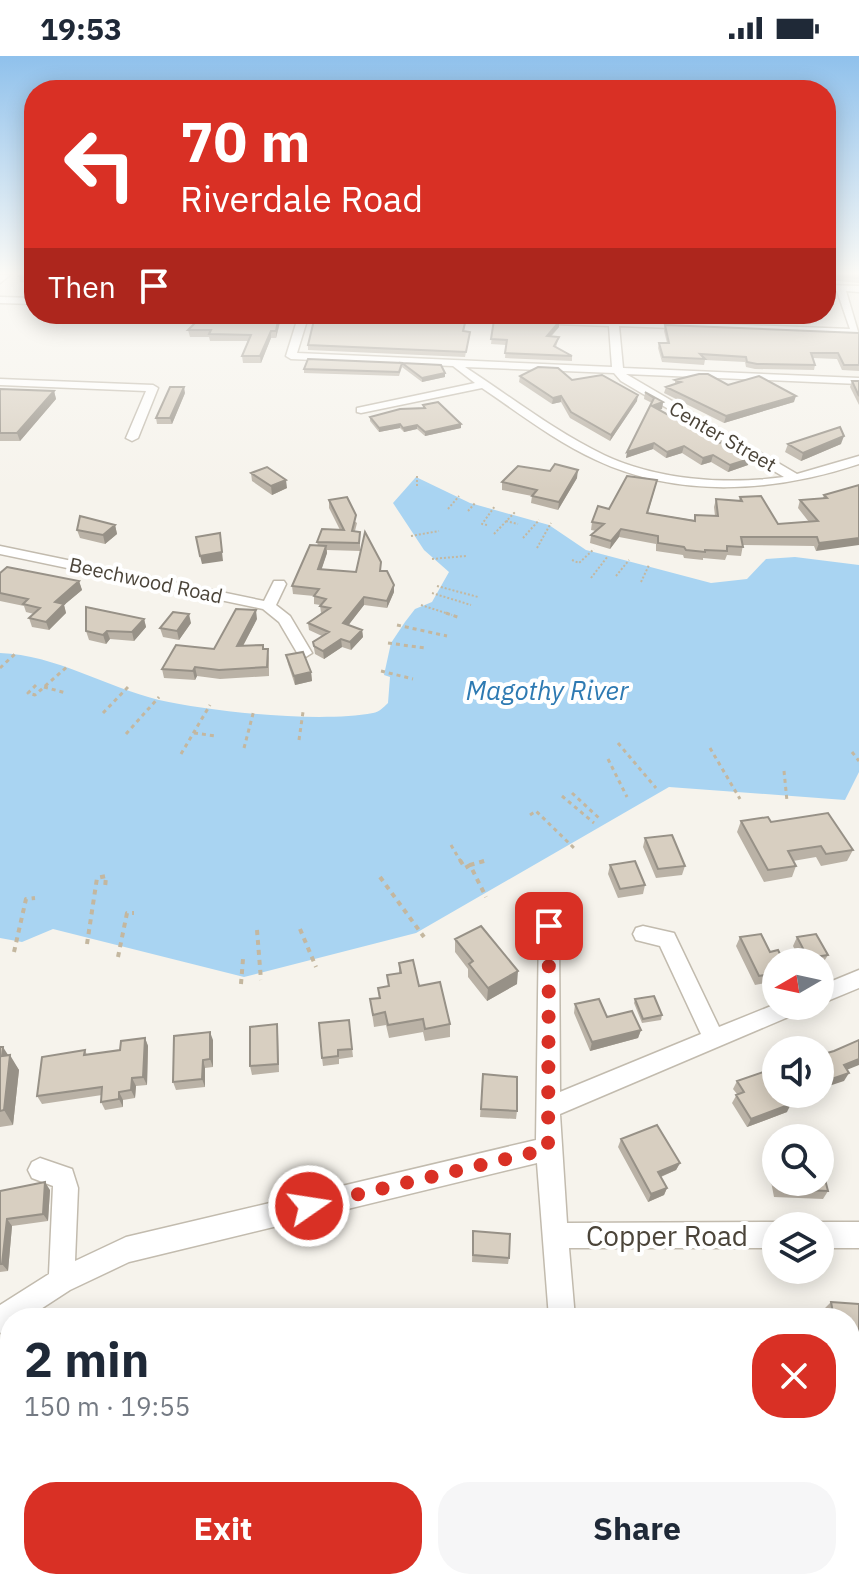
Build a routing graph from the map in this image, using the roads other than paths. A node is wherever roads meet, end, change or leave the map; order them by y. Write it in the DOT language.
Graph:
graph roads {
  1 [pos="294,347"];
  2 [pos="616,347"];
  3 [pos="456,365"];
  4 [pos="618,372"];
  5 [pos="859,381"];
  6 [pos="0,382"];
  7 [pos="484,384"];
  8 [pos="361,410"];
  9 [pos="132,438"];
  10 [pos="859,460"];
  11 [pos="796,479"];
  12 [pos="0,550"];
  13 [pos="279,584"];
  14 [pos="268,606"];
  15 [pos="304,653"];
  16 [pos="549,926"];
  17 [pos="643,934"];
  18 [pos="859,979"];
  19 [pos="834,989"];
  20 [pos="762,1019"];
  21 [pos="714,1039"];
  22 [pos="548,1108"];
  23 [pos="548,1149"];
  24 [pos="40,1170"];
  25 [pos="762,1235"];
  26 [pos="834,1235"];
  27 [pos="859,1235"];
  28 [pos="557,1236"];
  29 [pos="61,1281"];
  30 [pos="13,1308"];
  31 [pos="561,1308"];
  1 -- 3 [label="street"];
  2 -- 4 [label="street"];
  3 -- 4 [label="street"];
  3 -- 7 [label="street"];
  4 -- 5 [label="street"];
  4 -- 11 [label="street, Center Street"];
  6 -- 9 [label="street"];
  7 -- 8 [label="street"];
  7 -- 11 [label="street"];
  10 -- 11 [label="street"];
  12 -- 14 [label="street, Beechwood Road"];
  13 -- 14 [label="street"];
  14 -- 15 [label="street"];
  16 -- 22 [label="street"];
  17 -- 21 [label="street"];
  18 -- 19 [label="street"];
  20 -- 21 [label="street"];
  21 -- 22 [label="street"];
  22 -- 23 [label="street"];
  23 -- 28 [label="street"];
  23 -- 29 [label="street"];
  24 -- 29 [label="street"];
  25 -- 28 [label="street, Copper Road"];
  26 -- 27 [label="street"];
  28 -- 31 [label="street"];
  29 -- 30 [label="street"];
}
